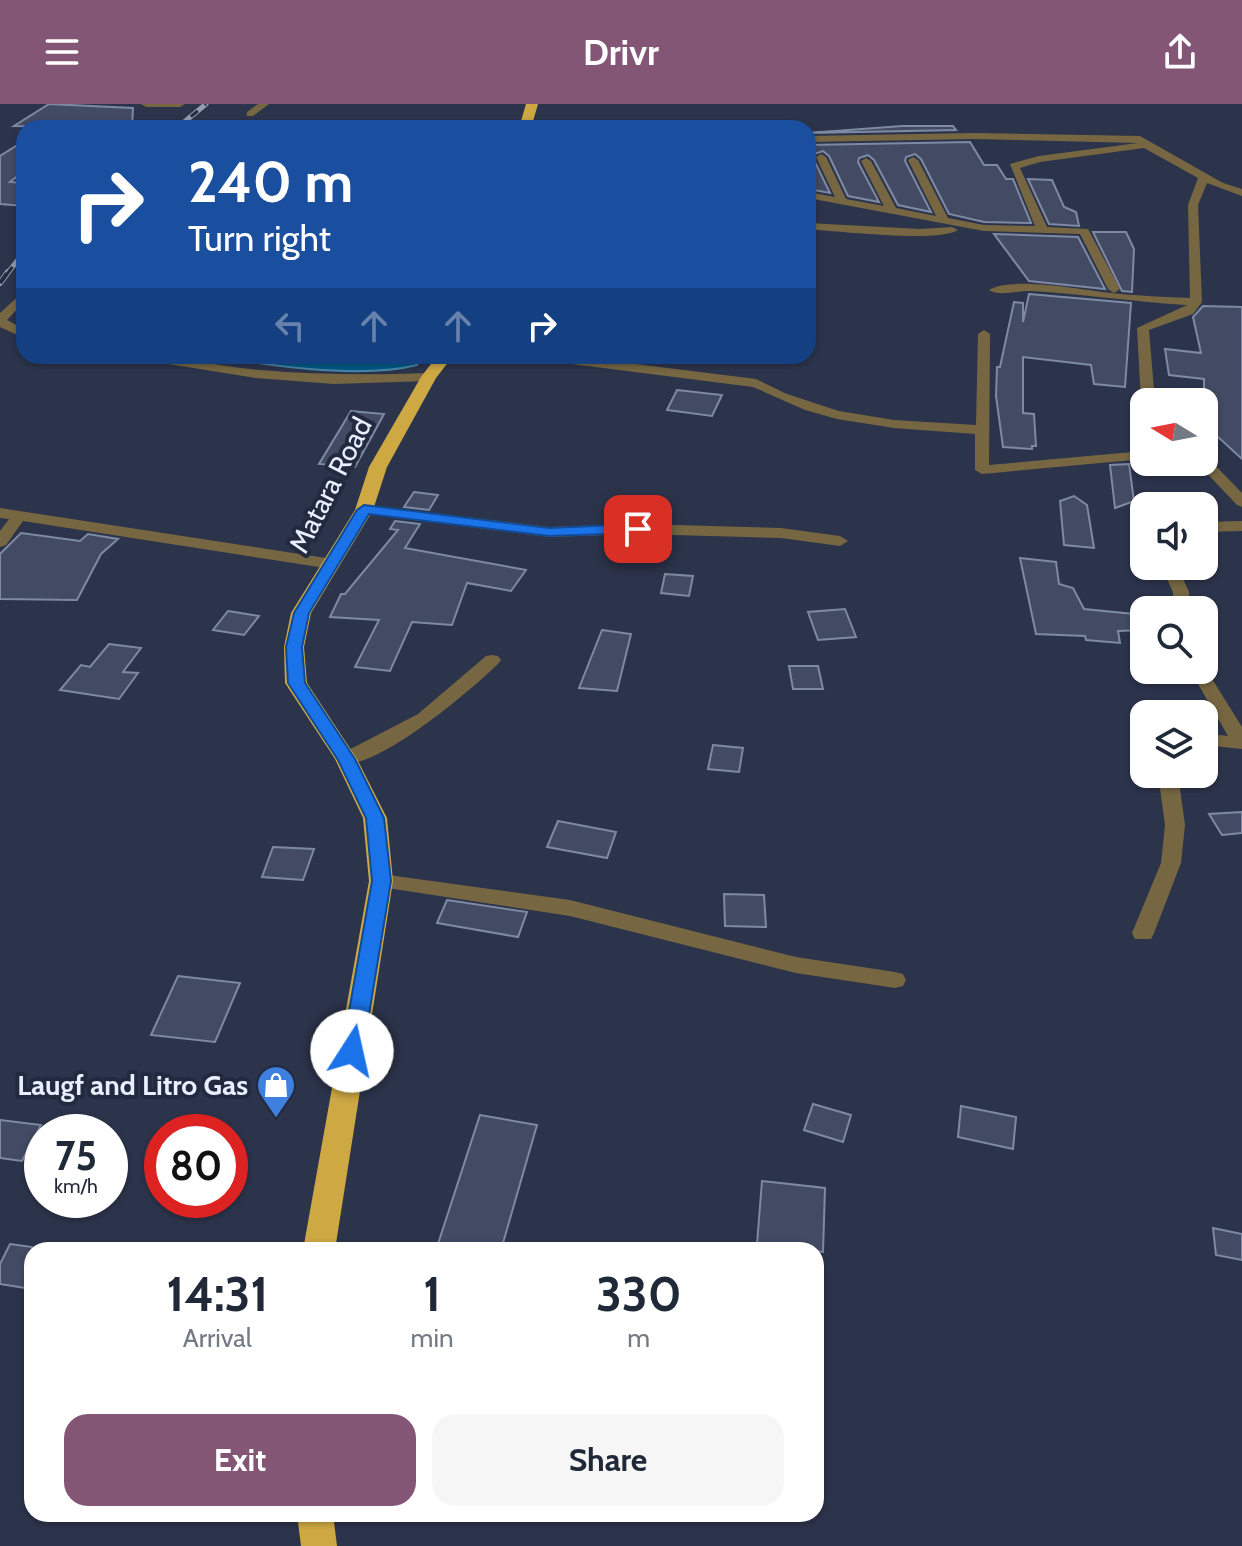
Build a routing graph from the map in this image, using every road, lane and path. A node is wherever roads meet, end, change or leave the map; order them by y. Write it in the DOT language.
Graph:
graph roads {
  1 [pos="146,104"];
  2 [pos="180,104"];
  3 [pos="264,104"];
  4 [pos="250,114"];
  5 [pos="816,139"];
  6 [pos="1146,145"];
  7 [pos="821,157"];
  8 [pos="913,160"];
  9 [pos="866,161"];
  10 [pos="1204,177"];
  11 [pos="1242,193"];
  12 [pos="816,196"];
  13 [pos="842,201"];
  14 [pos="892,211"];
  15 [pos="944,220"];
  16 [pos="816,226"];
  17 [pos="984,228"];
  18 [pos="1043,231"];
  19 [pos="1114,289"];
  20 [pos="995,290"];
  21 [pos="1196,302"];
  22 [pos="16,304"];
  23 [pos="0,321"];
  24 [pos="984,334"];
  25 [pos="193,364"];
  26 [pos="439,364"];
  27 [pos="604,364"];
  28 [pos="429,377"];
  29 [pos="1147,388"];
  30 [pos="982,430"];
  31 [pos="1130,455"];
  32 [pos="1217,476"];
  33 [pos="1242,502"];
  34 [pos="364,510"];
  35 [pos="0,513"];
  36 [pos="19,516"];
  37 [pos="1242,526"];
  38 [pos="1218,527"];
  39 [pos="840,541"];
  40 [pos="0,542"];
  41 [pos="332,564"];
  42 [pos="492,660"];
  43 [pos="1207,684"];
  44 [pos="1218,740"];
  45 [pos="1242,743"];
  46 [pos="346,759"];
  47 [pos="1170,788"];
  48 [pos="381,881"];
  49 [pos="1143,933"];
  50 [pos="895,980"];
  51 [pos="320,1242"];
  52 [pos="316,1522"];
  53 [pos="319,1546"];
  1 -- 2 [label="street"];
  3 -- 4 [label="street"];
  5 -- 6 [label="street"];
  6 -- 10 [label="street"];
  6 -- 18 [label="street"];
  7 -- 13 [label="street"];
  8 -- 15 [label="street"];
  9 -- 14 [label="street"];
  10 -- 11 [label="street"];
  10 -- 21 [label="street"];
  12 -- 13 [label="street"];
  13 -- 14 [label="street"];
  14 -- 15 [label="street"];
  15 -- 17 [label="street"];
  16 -- 17 [label="street"];
  17 -- 18 [label="street"];
  18 -- 19 [label="street"];
  20 -- 21 [label="street"];
  21 -- 29 [label="street"];
  22 -- 23 [label="street"];
  24 -- 30 [label="street"];
  25 -- 28 [label="street"];
  26 -- 28 [label="highway, Matara Road"];
  27 -- 30 [label="street"];
  28 -- 34 [label="highway, Matara Road"];
  30 -- 31 [label="street"];
  32 -- 33 [label="street"];
  34 -- 39 [label="street"];
  34 -- 41 [label="highway, Matara Road"];
  35 -- 36 [label="street"];
  36 -- 40 [label="street"];
  36 -- 41 [label="street"];
  37 -- 38 [label="street"];
  41 -- 46 [label="highway, Matara Road"];
  42 -- 46 [label="street"];
  43 -- 45 [label="street"];
  44 -- 45 [label="street"];
  46 -- 48 [label="highway, Matara Road"];
  47 -- 49 [label="street"];
  48 -- 50 [label="street"];
  48 -- 51 [label="highway, Matara Road"];
  52 -- 53 [label="highway"];
}
